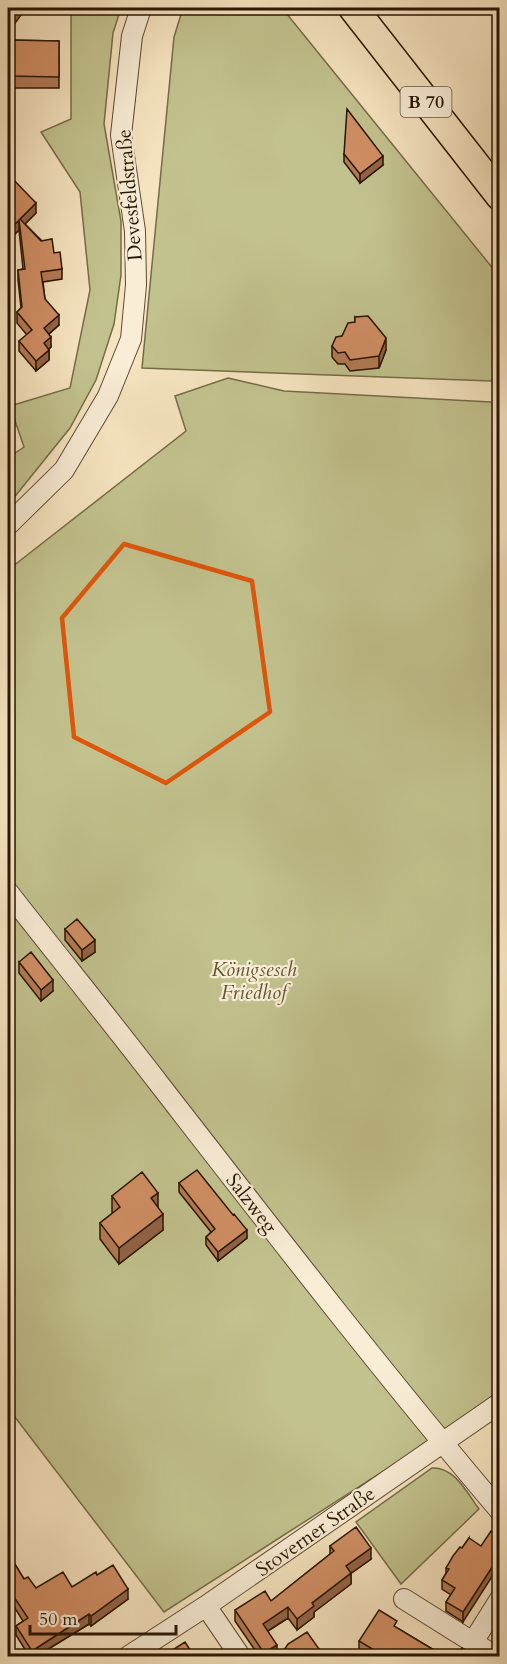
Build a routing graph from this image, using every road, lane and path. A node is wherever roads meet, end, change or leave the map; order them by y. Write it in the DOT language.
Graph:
graph roads {
  1 [pos="141,8"];
  2 [pos="353,8"];
  3 [pos="500,196"];
  4 [pos="8,525"];
  5 [pos="8,892"];
  6 [pos="500,1403"];
  7 [pos="442,1443"];
  8 [pos="500,1511"];
  9 [pos="404,1599"];
  10 [pos="500,1599"];
  11 [pos="206,1606"];
  12 [pos="473,1642"];
  13 [pos="129,1656"];
  14 [pos="240,1656"];
  15 [pos="495,1656"];
  1 -- 4 [label="street, Devesfeldstraße"];
  2 -- 3 [label="highway, B 70"];
  5 -- 7 [label="street, Salzweg"];
  6 -- 7 [label="street, Stoverner Straße"];
  7 -- 8 [label="street, Salzweg"];
  7 -- 11 [label="street, Stoverner Straße"];
  9 -- 12 [label="street"];
  10 -- 12 [label="street"];
  11 -- 13 [label="street, Stoverner Straße"];
  11 -- 14 [label="street"];
  12 -- 15 [label="street"];
}
